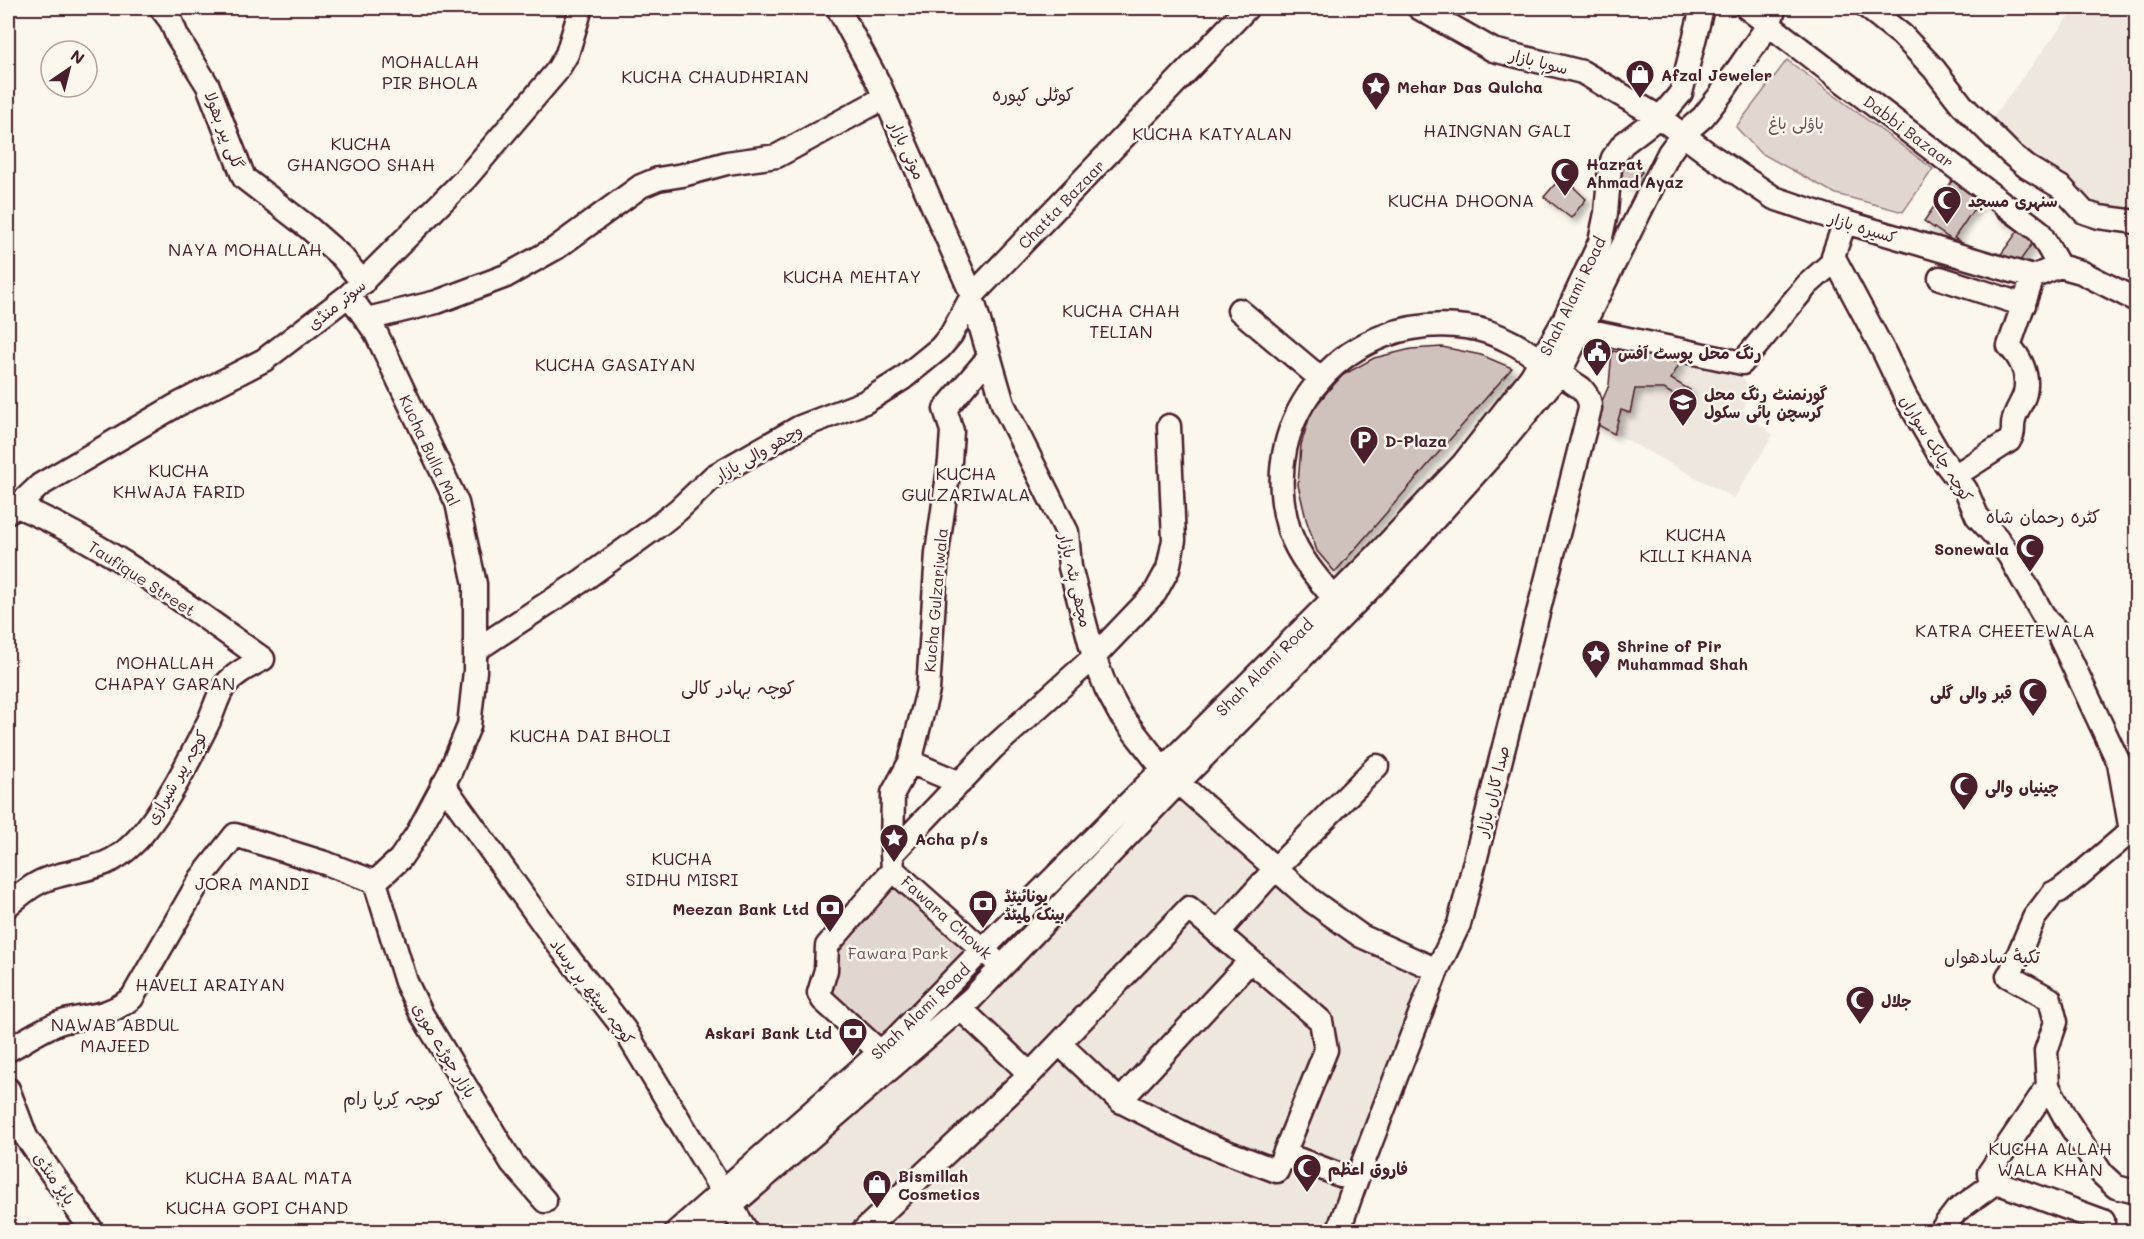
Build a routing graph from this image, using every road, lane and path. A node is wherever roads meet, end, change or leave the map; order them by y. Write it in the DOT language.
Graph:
graph roads {
  1 [pos="161,8"];
  2 [pos="581,8"];
  3 [pos="838,8"];
  4 [pos="1247,8"];
  5 [pos="1419,8"];
  6 [pos="1702,8"];
  7 [pos="1747,8"];
  8 [pos="1868,8"];
  9 [pos="1772,16"];
  10 [pos="884,98"];
  11 [pos="1659,117"];
  12 [pos="1682,135"];
  13 [pos="1845,222"];
  14 [pos="2136,222"];
  15 [pos="1835,260"];
  16 [pos="2059,266"];
  17 [pos="2033,277"];
  18 [pos="1940,278"];
  19 [pos="356,289"];
  20 [pos="972,296"];
  21 [pos="2136,300"];
  22 [pos="2024,305"];
  23 [pos="1239,310"];
  24 [pos="367,320"];
  25 [pos="1572,326"];
  26 [pos="989,357"];
  27 [pos="1540,361"];
  28 [pos="1559,374"];
  29 [pos="1320,378"];
  30 [pos="1169,426"];
  31 [pos="1956,475"];
  32 [pos="12,509"];
  33 [pos="1334,598"];
  34 [pos="476,650"];
  35 [pos="1095,657"];
  36 [pos="263,659"];
  37 [pos="910,762"];
  38 [pos="1377,766"];
  39 [pos="1171,775"];
  40 [pos="960,783"];
  41 [pos="443,784"];
  42 [pos="2130,791"];
  43 [pos="2134,834"];
  44 [pos="893,862"];
  45 [pos="1275,869"];
  46 [pos="375,882"];
  47 [pos="8,905"];
  48 [pos="1218,933"];
  49 [pos="983,948"];
  50 [pos="1250,961"];
  51 [pos="1002,967"];
  52 [pos="1437,970"];
  53 [pos="960,1008"];
  54 [pos="1059,1044"];
  55 [pos="8,1050"];
  56 [pos="887,1058"];
  57 [pos="1030,1074"];
  58 [pos="2048,1086"];
  59 [pos="8,1089"];
  60 [pos="1120,1101"];
  61 [pos="1284,1154"];
  62 [pos="1356,1180"];
  63 [pos="1991,1185"];
  64 [pos="2126,1189"];
  65 [pos="727,1199"];
  66 [pos="545,1201"];
  67 [pos="2104,1226"];
  68 [pos="93,1232"];
  69 [pos="676,1232"];
  70 [pos="701,1232"];
  71 [pos="747,1232"];
  72 [pos="862,1232"];
  73 [pos="1338,1232"];
  74 [pos="1940,1232"];
  1 -- 19 [label="street, گلی پیر بھولا"];
  2 -- 19 [label="street, سوتر منڈی"];
  3 -- 10 [label="street, موتی بازار"];
  4 -- 20 [label="street, Chatta Bazaar"];
  5 -- 11 [label="street, سوہا بازار"];
  6 -- 11 [label="street, Shah Alami Road"];
  7 -- 9 [label="street, Dabbi Bazaar"];
  8 -- 14 [label="street"];
  9 -- 12 [label="street, Shah Alami Road"];
  9 -- 16 [label="street, Dabbi Bazaar"];
  10 -- 20 [label="street, موتی بازار"];
  10 -- 24 [label="street"];
  11 -- 12 [label="street, سوہا بازار"];
  11 -- 25 [label="street, Shah Alami Road"];
  12 -- 13 [label="street, کسیرہ بازار"];
  12 -- 25 [label="street, Shah Alami Road"];
  13 -- 15 [label="street"];
  13 -- 17 [label="street, کسیرہ بازار"];
  15 -- 25 [label="street"];
  15 -- 31 [label="street, کوچہ چابک سواراں"];
  16 -- 17 [label="street"];
  16 -- 21 [label="street"];
  17 -- 22 [label="street"];
  18 -- 22 [label="street"];
  19 -- 24 [label="street, گلی پیر بھولا"];
  19 -- 32 [label="street, سوتر منڈی"];
  20 -- 26 [label="street, مچھی ہٹہ بازار"];
  20 -- 34 [label="street, وچھو والی بازار"];
  22 -- 31 [label="street"];
  23 -- 29 [label="street"];
  24 -- 34 [label="street, Kucha Bulla Mal"];
  25 -- 27 [label="street, Shah Alami Road"];
  25 -- 28 [label="street, Shah Alami Road"];
  26 -- 35 [label="street, مچھی ہٹہ بازار"];
  26 -- 37 [label="street, Kucha Gulzariwala"];
  27 -- 28 [label="street, صدا کاراں بازار"];
  27 -- 29 [label="street"];
  27 -- 33 [label="street, Shah Alami Road"];
  28 -- 39 [label="street, Shah Alami Road"];
  28 -- 52 [label="street, صدا کاراں بازار"];
  29 -- 33 [label="street"];
  30 -- 35 [label="street"];
  31 -- 42 [label="street, کوچہ چابک سواراں"];
  32 -- 36 [label="street, Taufique Street"];
  33 -- 39 [label="street, Shah Alami Road"];
  34 -- 41 [label="street, Kucha Bulla Mal"];
  35 -- 39 [label="street, مچھی ہٹہ بازار"];
  35 -- 40 [label="street"];
  36 -- 47 [label="street, کوچہ پیر شیرازی"];
  37 -- 40 [label="street"];
  37 -- 44 [label="street, Kucha Gulzariwala"];
  38 -- 45 [label="street"];
  39 -- 45 [label="street, مچھی ہٹہ بازار"];
  39 -- 49 [label="street, Shah Alami Road"];
  39 -- 51 [label="street, Shah Alami Road"];
  40 -- 44 [label="street"];
  41 -- 46 [label="street, Kucha Bulla Mal"];
  41 -- 65 [label="street, کوچہ سیٹھ ہر پرساد"];
  42 -- 43 [label="street, کوچہ چابک سواراں"];
  43 -- 58 [label="street"];
  44 -- 49 [label="street, Fawara Chowk"];
  44 -- 56 [label="street, Fawara Chowk"];
  45 -- 48 [label="street"];
  45 -- 52 [label="street, مچھی ہٹہ بازار"];
  46 -- 55 [label="street"];
  46 -- 66 [label="street, بازار جوڑے موری"];
  48 -- 50 [label="street"];
  48 -- 54 [label="street"];
  49 -- 51 [label="street, Fawara Chowk"];
  49 -- 56 [label="street, Shah Alami Road"];
  50 -- 60 [label="street"];
  50 -- 61 [label="street"];
  51 -- 53 [label="street, Shah Alami Road"];
  52 -- 62 [label="street, صدا کاراں بازار"];
  53 -- 56 [label="street, Shah Alami Road"];
  53 -- 57 [label="street"];
  54 -- 57 [label="street"];
  54 -- 60 [label="street"];
  56 -- 65 [label="street, Shah Alami Road"];
  57 -- 72 [label="street"];
  58 -- 63 [label="street"];
  58 -- 64 [label="street"];
  59 -- 68 [label="street, پاپڑ منڈی"];
  60 -- 61 [label="street"];
  61 -- 62 [label="street"];
  62 -- 73 [label="street, صدا کاراں بازار"];
  63 -- 67 [label="street"];
  63 -- 74 [label="street"];
  64 -- 67 [label="street"];
  65 -- 69 [label="street, Shah Alami Road"];
  65 -- 70 [label="street, Shah Alami Road"];
  65 -- 71 [label="street, کوچہ سیٹھ ہر پرساد"];
}
